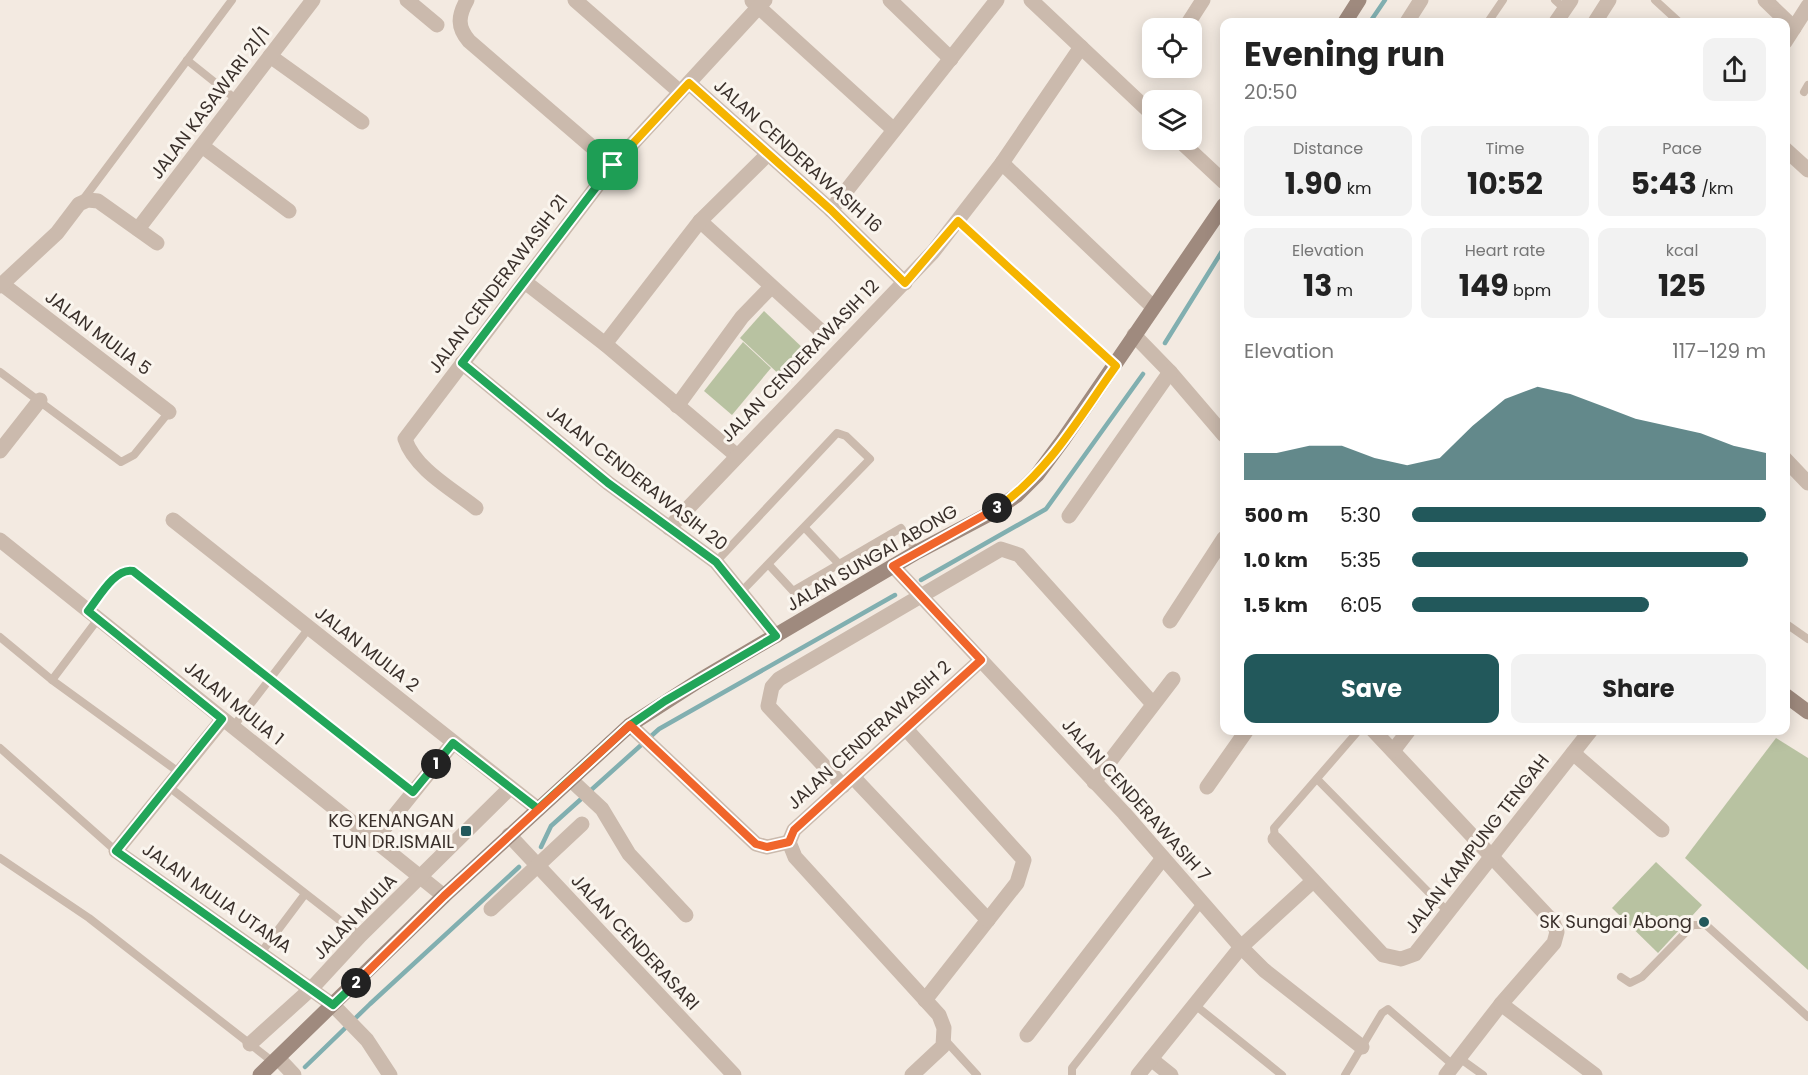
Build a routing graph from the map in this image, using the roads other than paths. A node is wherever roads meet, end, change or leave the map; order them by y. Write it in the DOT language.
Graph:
graph roads {
  1 [pos="232,0"];
  2 [pos="312,0"];
  3 [pos="407,0"];
  4 [pos="466,0"];
  5 [pos="575,0"];
  6 [pos="890,0"];
  7 [pos="997,0"];
  8 [pos="1031,0"];
  9 [pos="1203,0"];
  10 [pos="1359,0"];
  11 [pos="1421,0"];
  12 [pos="1503,0"];
  13 [pos="1608,0"];
  14 [pos="1655,0"];
  15 [pos="1765,0"];
  16 [pos="759,2"];
  17 [pos="1808,6"];
  18 [pos="1191,18"];
  19 [pos="1348,18"];
  20 [pos="1410,18"];
  21 [pos="1491,18"];
  22 [pos="1597,18"];
  23 [pos="1675,18"];
  24 [pos="1784,18"];
  25 [pos="1790,24"];
  26 [pos="437,25"];
  27 [pos="1794,28"];
  28 [pos="1790,34"];
  29 [pos="1081,47"];
  30 [pos="270,56"];
  31 [pos="951,59"];
  32 [pos="188,60"];
  33 [pos="684,87"];
  34 [pos="237,100"];
  35 [pos="1142,105"];
  36 [pos="362,122"];
  37 [pos="894,130"];
  38 [pos="202,146"];
  39 [pos="1190,150"];
  40 [pos="768,154"];
  41 [pos="1790,154"];
  42 [pos="1002,163"];
  43 [pos="613,165"];
  44 [pos="1808,170"];
  45 [pos="1220,178"];
  46 [pos="79,204"];
  47 [pos="831,210"];
  48 [pos="289,211"];
  49 [pos="1220,211"];
  50 [pos="700,221"];
  51 [pos="958,221"];
  52 [pos="138,229"];
  53 [pos="157,243"];
  54 [pos="525,282"];
  55 [pos="905,283"];
  56 [pos="1,285"];
  57 [pos="771,287"];
  58 [pos="1153,307"];
  59 [pos="822,332"];
  60 [pos="1134,335"];
  61 [pos="605,344"];
  62 [pos="462,363"];
  63 [pos="1116,366"];
  64 [pos="0,372"];
  65 [pos="1170,372"];
  66 [pos="40,400"];
  67 [pos="677,406"];
  68 [pos="169,412"];
  69 [pos="1220,430"];
  70 [pos="0,451"];
  71 [pos="736,455"];
  72 [pos="1790,464"];
  73 [pos="1808,483"];
  74 [pos="476,508"];
  75 [pos="1069,516"];
  76 [pos="173,520"];
  77 [pos="669,528"];
  78 [pos="805,528"];
  79 [pos="0,540"];
  80 [pos="1220,544"];
  81 [pos="917,552"];
  82 [pos="716,562"];
  83 [pos="839,564"];
  84 [pos="769,566"];
  85 [pos="893,566"];
  86 [pos="741,592"];
  87 [pos="921,596"];
  88 [pos="93,615"];
  89 [pos="1170,621"];
  90 [pos="1790,626"];
  91 [pos="309,628"];
  92 [pos="776,636"];
  93 [pos="0,637"];
  94 [pos="1808,639"];
  95 [pos="981,660"];
  96 [pos="270,679"];
  97 [pos="1173,679"];
  98 [pos="52,680"];
  99 [pos="1790,699"];
  100 [pos="1154,704"];
  101 [pos="1808,712"];
  102 [pos="228,723"];
  103 [pos="630,725"];
  104 [pos="906,729"];
  105 [pos="1243,735"];
  106 [pos="1355,735"];
  107 [pos="1378,735"];
  108 [pos="1405,735"];
  109 [pos="1587,735"];
  110 [pos="453,743"];
  111 [pos="0,748"];
  112 [pos="1394,751"];
  113 [pos="1573,753"];
  114 [pos="180,773"];
  115 [pos="1317,779"];
  116 [pos="571,780"];
  117 [pos="848,782"];
  118 [pos="1094,782"];
  119 [pos="169,787"];
  120 [pos="1207,787"];
  121 [pos="510,788"];
  122 [pos="413,792"];
  123 [pos="538,809"];
  124 [pos="582,824"];
  125 [pos="1662,830"];
  126 [pos="509,835"];
  127 [pos="1275,839"];
  128 [pos="374,840"];
  129 [pos="789,842"];
  130 [pos="116,851"];
  131 [pos="1492,855"];
  132 [pos="0,858"];
  133 [pos="1163,858"];
  134 [pos="537,865"];
  135 [pos="420,878"];
  136 [pos="1313,881"];
  137 [pos="305,894"];
  138 [pos="444,896"];
  139 [pos="1202,902"];
  140 [pos="491,909"];
  141 [pos="1448,912"];
  142 [pos="686,915"];
  143 [pos="988,920"];
  144 [pos="360,936"];
  145 [pos="1241,947"];
  146 [pos="260,954"];
  147 [pos="1621,977"];
  148 [pos="312,988"];
  149 [pos="925,1000"];
  150 [pos="1501,1004"];
  151 [pos="333,1005"];
  152 [pos="1195,1005"];
  153 [pos="1808,1017"];
  154 [pos="1027,1035"];
  155 [pos="944,1043"];
  156 [pos="250,1044"];
  157 [pos="1362,1047"];
  158 [pos="1151,1059"];
  159 [pos="275,1060"];
  160 [pos="1452,1066"];
  161 [pos="260,1075"];
  162 [pos="294,1075"];
  163 [pos="390,1075"];
  164 [pos="734,1075"];
  165 [pos="912,1075"];
  166 [pos="977,1075"];
  167 [pos="1072,1075"];
  168 [pos="1138,1075"];
  169 [pos="1171,1075"];
  170 [pos="1282,1075"];
  171 [pos="1345,1075"];
  172 [pos="1483,1075"];
  173 [pos="1595,1075"];
  1 -- 32 [label="lane"];
  2 -- 30 [label="street, JALAN KASAWARI 21/1"];
  3 -- 26 [label="street"];
  4 -- 43 [label="street"];
  5 -- 33 [label="street, JALAN CENDERAWASIH 16"];
  6 -- 31 [label="street"];
  7 -- 31 [label="street"];
  8 -- 29 [label="street"];
  9 -- 18 [label="street"];
  10 -- 19 [label="street"];
  11 -- 20 [label="street"];
  12 -- 21 [label="lane"];
  13 -- 22 [label="street"];
  14 -- 23 [label="lane"];
  15 -- 24 [label="street"];
  16 -- 33 [label="street, JALAN CENDERAWASIH 21"];
  16 -- 37 [label="street"];
  17 -- 27 [label="street"];
  25 -- 27 [label="street"];
  27 -- 28 [label="street"];
  29 -- 35 [label="street"];
  29 -- 42 [label="street, JALAN CENDERAWASIH 12"];
  30 -- 34 [label="street, JALAN KASAWARI 21/1"];
  30 -- 36 [label="street"];
  31 -- 37 [label="street"];
  32 -- 34 [label="lane"];
  32 -- 46 [label="lane"];
  33 -- 40 [label="street, JALAN CENDERAWASIH 16"];
  33 -- 43 [label="street, JALAN CENDERAWASIH 21"];
  34 -- 38 [label="street, JALAN KASAWARI 21/1"];
  37 -- 47 [label="street"];
  38 -- 48 [label="street"];
  38 -- 52 [label="street, JALAN KASAWARI 21/1"];
  39 -- 45 [label="street"];
  40 -- 47 [label="street, JALAN CENDERAWASIH 16"];
  40 -- 50 [label="street"];
  41 -- 44 [label="street"];
  42 -- 51 [label="street, JALAN CENDERAWASIH 12"];
  42 -- 58 [label="street"];
  43 -- 54 [label="street, JALAN CENDERAWASIH 21"];
  46 -- 52 [label="street"];
  46 -- 56 [label="street"];
  47 -- 55 [label="street, JALAN CENDERAWASIH 16"];
  49 -- 58 [label="street, JALAN SUNGAI ABONG"];
  50 -- 57 [label="street"];
  50 -- 61 [label="street"];
  51 -- 55 [label="street, JALAN CENDERAWASIH 12"];
  51 -- 63 [label="lane"];
  52 -- 53 [label="street"];
  54 -- 61 [label="street"];
  54 -- 62 [label="street, JALAN CENDERAWASIH 21"];
  55 -- 71 [label="street, JALAN CENDERAWASIH 12"];
  56 -- 68 [label="street, JALAN MULIA 5"];
  57 -- 59 [label="street"];
  57 -- 67 [label="street"];
  58 -- 60 [label="street, JALAN SUNGAI ABONG"];
  60 -- 63 [label="street, JALAN SUNGAI ABONG"];
  60 -- 65 [label="street"];
  61 -- 67 [label="street"];
  62 -- 74 [label="street, JALAN CENDERAWASIH 21"];
  62 -- 77 [label="street, JALAN CENDERAWASIH 20"];
  63 -- 81 [label="street, JALAN SUNGAI ABONG"];
  64 -- 66 [label="lane"];
  65 -- 69 [label="street"];
  65 -- 75 [label="street"];
  66 -- 68 [label="lane"];
  66 -- 70 [label="street"];
  67 -- 71 [label="street"];
  71 -- 77 [label="street, JALAN CENDERAWASIH 12"];
  72 -- 73 [label="street"];
  76 -- 91 [label="street, JALAN MULIA 2"];
  77 -- 82 [label="street, JALAN CENDERAWASIH 20"];
  78 -- 82 [label="lane"];
  78 -- 83 [label="lane"];
  78 -- 84 [label="lane"];
  79 -- 88 [label="street, JALAN MULIA 1"];
  80 -- 89 [label="street"];
  81 -- 83 [label="lane"];
  81 -- 85 [label="street, JALAN SUNGAI ABONG"];
  82 -- 86 [label="street, JALAN CENDERAWASIH 20"];
  83 -- 84 [label="lane"];
  84 -- 86 [label="lane"];
  85 -- 87 [label="street, JALAN CENDERAWASIH 7"];
  85 -- 92 [label="street, JALAN SUNGAI ABONG"];
  86 -- 92 [label="street, JALAN CENDERAWASIH 20"];
  87 -- 95 [label="street, JALAN CENDERAWASIH 7"];
  87 -- 100 [label="street"];
  87 -- 117 [label="street"];
  88 -- 96 [label="lane"];
  88 -- 98 [label="lane"];
  88 -- 102 [label="street, JALAN MULIA 1"];
  90 -- 94 [label="lane"];
  91 -- 96 [label="lane"];
  91 -- 110 [label="street, JALAN MULIA 2"];
  92 -- 103 [label="street, JALAN SUNGAI ABONG"];
  93 -- 98 [label="lane"];
  95 -- 104 [label="street, JALAN CENDERAWASIH 2"];
  95 -- 118 [label="street, JALAN CENDERAWASIH 7"];
  96 -- 102 [label="lane"];
  96 -- 122 [label="lane"];
  97 -- 100 [label="street"];
  98 -- 114 [label="lane"];
  99 -- 101 [label="street"];
  100 -- 118 [label="street"];
  102 -- 114 [label="street"];
  102 -- 128 [label="street, JALAN MULIA 1"];
  103 -- 116 [label="street, JALAN SUNGAI ABONG"];
  103 -- 129 [label="street"];
  104 -- 117 [label="street, JALAN CENDERAWASIH 2"];
  104 -- 143 [label="street"];
  105 -- 120 [label="street"];
  106 -- 115 [label="lane"];
  107 -- 112 [label="street"];
  108 -- 112 [label="street"];
  109 -- 113 [label="street, JALAN KAMPUNG TENGAH"];
  110 -- 121 [label="street, JALAN MULIA 2"];
  110 -- 122 [label="street"];
  111 -- 130 [label="lane, JALAN MULIA UTAMA"];
  112 -- 131 [label="street"];
  113 -- 125 [label="street"];
  113 -- 131 [label="street, JALAN KAMPUNG TENGAH"];
  114 -- 119 [label="street"];
  115 -- 127 [label="lane"];
  115 -- 141 [label="lane"];
  116 -- 123 [label="street, JALAN SUNGAI ABONG"];
  116 -- 142 [label="street"];
  117 -- 129 [label="street, JALAN CENDERAWASIH 2"];
  117 -- 143 [label="street"];
  118 -- 133 [label="street, JALAN CENDERAWASIH 7"];
  119 -- 130 [label="street"];
  119 -- 137 [label="lane"];
  121 -- 123 [label="street, JALAN MULIA 2"];
  121 -- 135 [label="street, JALAN MULIA"];
  122 -- 128 [label="street"];
  123 -- 126 [label="street, JALAN SUNGAI ABONG"];
  124 -- 134 [label="street"];
  126 -- 134 [label="street, JALAN CENDERASARI"];
  126 -- 138 [label="street, JALAN SUNGAI ABONG"];
  127 -- 136 [label="street"];
  128 -- 135 [label="street, JALAN MULIA 1"];
  129 -- 149 [label="street"];
  130 -- 146 [label="street, JALAN MULIA UTAMA"];
  131 -- 141 [label="street, JALAN KAMPUNG TENGAH"];
  131 -- 150 [label="street"];
  132 -- 156 [label="lane"];
  133 -- 139 [label="street, JALAN CENDERAWASIH 7"];
  133 -- 154 [label="street"];
  134 -- 140 [label="street"];
  134 -- 164 [label="street, JALAN CENDERASARI"];
  135 -- 138 [label="street, JALAN MULIA 1"];
  135 -- 144 [label="street, JALAN MULIA"];
  136 -- 141 [label="street, JALAN KAMPUNG TENGAH"];
  136 -- 145 [label="street"];
  137 -- 144 [label="lane"];
  137 -- 146 [label="lane"];
  138 -- 151 [label="street, JALAN SUNGAI ABONG"];
  139 -- 145 [label="street, JALAN CENDERAWASIH 7"];
  139 -- 167 [label="lane"];
  143 -- 149 [label="street"];
  144 -- 148 [label="street, JALAN MULIA"];
  145 -- 152 [label="street"];
  145 -- 157 [label="street, JALAN CENDERAWASIH 7"];
  146 -- 148 [label="street, JALAN MULIA UTAMA"];
  147 -- 153 [label="lane"];
  148 -- 151 [label="street, JALAN MULIA UTAMA"];
  148 -- 156 [label="street, JALAN MULIA"];
  149 -- 155 [label="street"];
  150 -- 160 [label="street"];
  150 -- 173 [label="street"];
  151 -- 159 [label="street, JALAN SUNGAI ABONG"];
  151 -- 163 [label="street, JALAN MULIA UTAMA"];
  152 -- 158 [label="street"];
  152 -- 170 [label="lane"];
  155 -- 165 [label="street"];
  155 -- 166 [label="lane"];
  156 -- 159 [label="lane"];
  157 -- 160 [label="lane"];
  157 -- 171 [label="lane"];
  158 -- 168 [label="street"];
  158 -- 169 [label="street"];
  159 -- 161 [label="street, JALAN SUNGAI ABONG"];
  159 -- 162 [label="street"];
  160 -- 172 [label="lane"];
}
